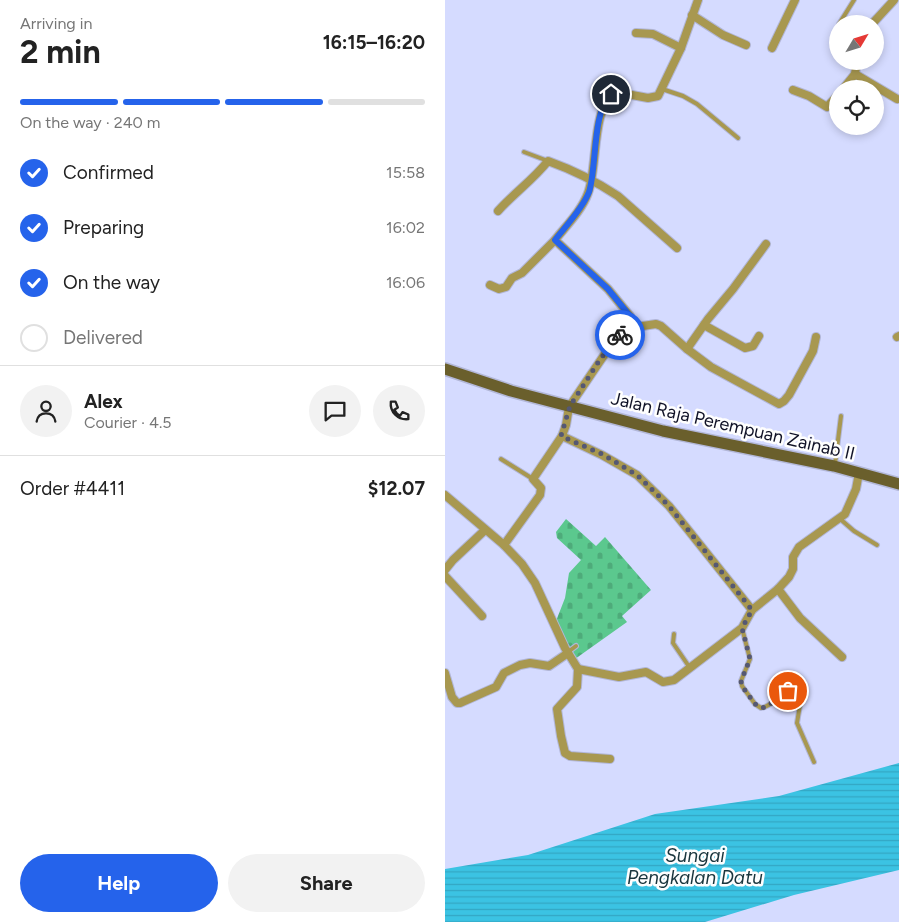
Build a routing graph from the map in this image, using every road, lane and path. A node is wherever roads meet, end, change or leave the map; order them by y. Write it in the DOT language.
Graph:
graph roads {
  1 [pos="698,0"];
  2 [pos="795,0"];
  3 [pos="854,0"];
  4 [pos="894,0"];
  5 [pos="692,15"];
  6 [pos="845,15"];
  7 [pos="880,15"];
  8 [pos="636,33"];
  9 [pos="746,45"];
  10 [pos="681,48"];
  11 [pos="772,48"];
  12 [pos="856,70"];
  13 [pos="855,74"];
  14 [pos="850,80"];
  15 [pos="662,89"];
  16 [pos="793,90"];
  17 [pos="897,99"];
  18 [pos="829,105"];
  19 [pos="738,138"];
  20 [pos="524,152"];
  21 [pos="548,162"];
  22 [pos="592,180"];
  23 [pos="498,211"];
  24 [pos="555,240"];
  25 [pos="766,244"];
  26 [pos="677,248"];
  27 [pos="490,285"];
  28 [pos="703,326"];
  29 [pos="629,328"];
  30 [pos="759,336"];
  31 [pos="816,337"];
  32 [pos="687,349"];
  33 [pos="445,369"];
  34 [pos="570,406"];
  35 [pos="841,416"];
  36 [pos="561,436"];
  37 [pos="501,459"];
  38 [pos="834,466"];
  39 [pos="859,473"];
  40 [pos="533,479"];
  41 [pos="899,484"];
  42 [pos="445,495"];
  43 [pos="839,518"];
  44 [pos="485,530"];
  45 [pos="504,545"];
  46 [pos="877,545"];
  47 [pos="445,570"];
  48 [pos="445,576"];
  49 [pos="778,589"];
  50 [pos="752,610"];
  51 [pos="482,616"];
  52 [pos="742,628"];
  53 [pos="673,634"];
  54 [pos="576,646"];
  55 [pos="568,653"];
  56 [pos="842,657"];
  57 [pos="690,668"];
  58 [pos="579,669"];
  59 [pos="445,673"];
  60 [pos="610,759"];
  61 [pos="814,762"];
  1 -- 5 [label="street"];
  2 -- 11 [label="street"];
  3 -- 6 [label="lane"];
  4 -- 7 [label="street"];
  5 -- 9 [label="street"];
  5 -- 10 [label="street"];
  8 -- 10 [label="street"];
  10 -- 15 [label="street"];
  12 -- 13 [label="street"];
  13 -- 14 [label="street"];
  13 -- 17 [label="street"];
  15 -- 19 [label="lane"];
  15 -- 22 [label="street"];
  16 -- 18 [label="street"];
  20 -- 21 [label="lane"];
  21 -- 22 [label="street"];
  21 -- 23 [label="street"];
  22 -- 24 [label="street"];
  22 -- 26 [label="street"];
  24 -- 27 [label="street"];
  24 -- 29 [label="street"];
  25 -- 28 [label="street"];
  28 -- 30 [label="street"];
  28 -- 32 [label="street"];
  29 -- 32 [label="street"];
  29 -- 34 [label="street"];
  31 -- 32 [label="street"];
  33 -- 34 [label="main road, Jalan Raja Perempuan Zainab II"];
  34 -- 36 [label="street"];
  34 -- 38 [label="main road, Jalan Raja Perempuan Zainab II"];
  35 -- 38 [label="lane"];
  36 -- 40 [label="street"];
  36 -- 50 [label="street"];
  37 -- 40 [label="lane"];
  38 -- 39 [label="main road, Jalan Raja Perempuan Zainab II"];
  39 -- 41 [label="main road, Jalan Raja Perempuan Zainab II"];
  39 -- 43 [label="street"];
  40 -- 45 [label="street"];
  42 -- 44 [label="street"];
  43 -- 46 [label="lane"];
  43 -- 49 [label="street"];
  44 -- 45 [label="street"];
  44 -- 47 [label="street"];
  45 -- 55 [label="street"];
  48 -- 51 [label="street"];
  49 -- 50 [label="street"];
  49 -- 56 [label="street"];
  50 -- 52 [label="street"];
  52 -- 57 [label="street"];
  52 -- 61 [label="lane"];
  53 -- 57 [label="lane"];
  54 -- 55 [label="lane"];
  55 -- 58 [label="street"];
  55 -- 59 [label="street"];
  57 -- 58 [label="street"];
  58 -- 60 [label="street"];
}
